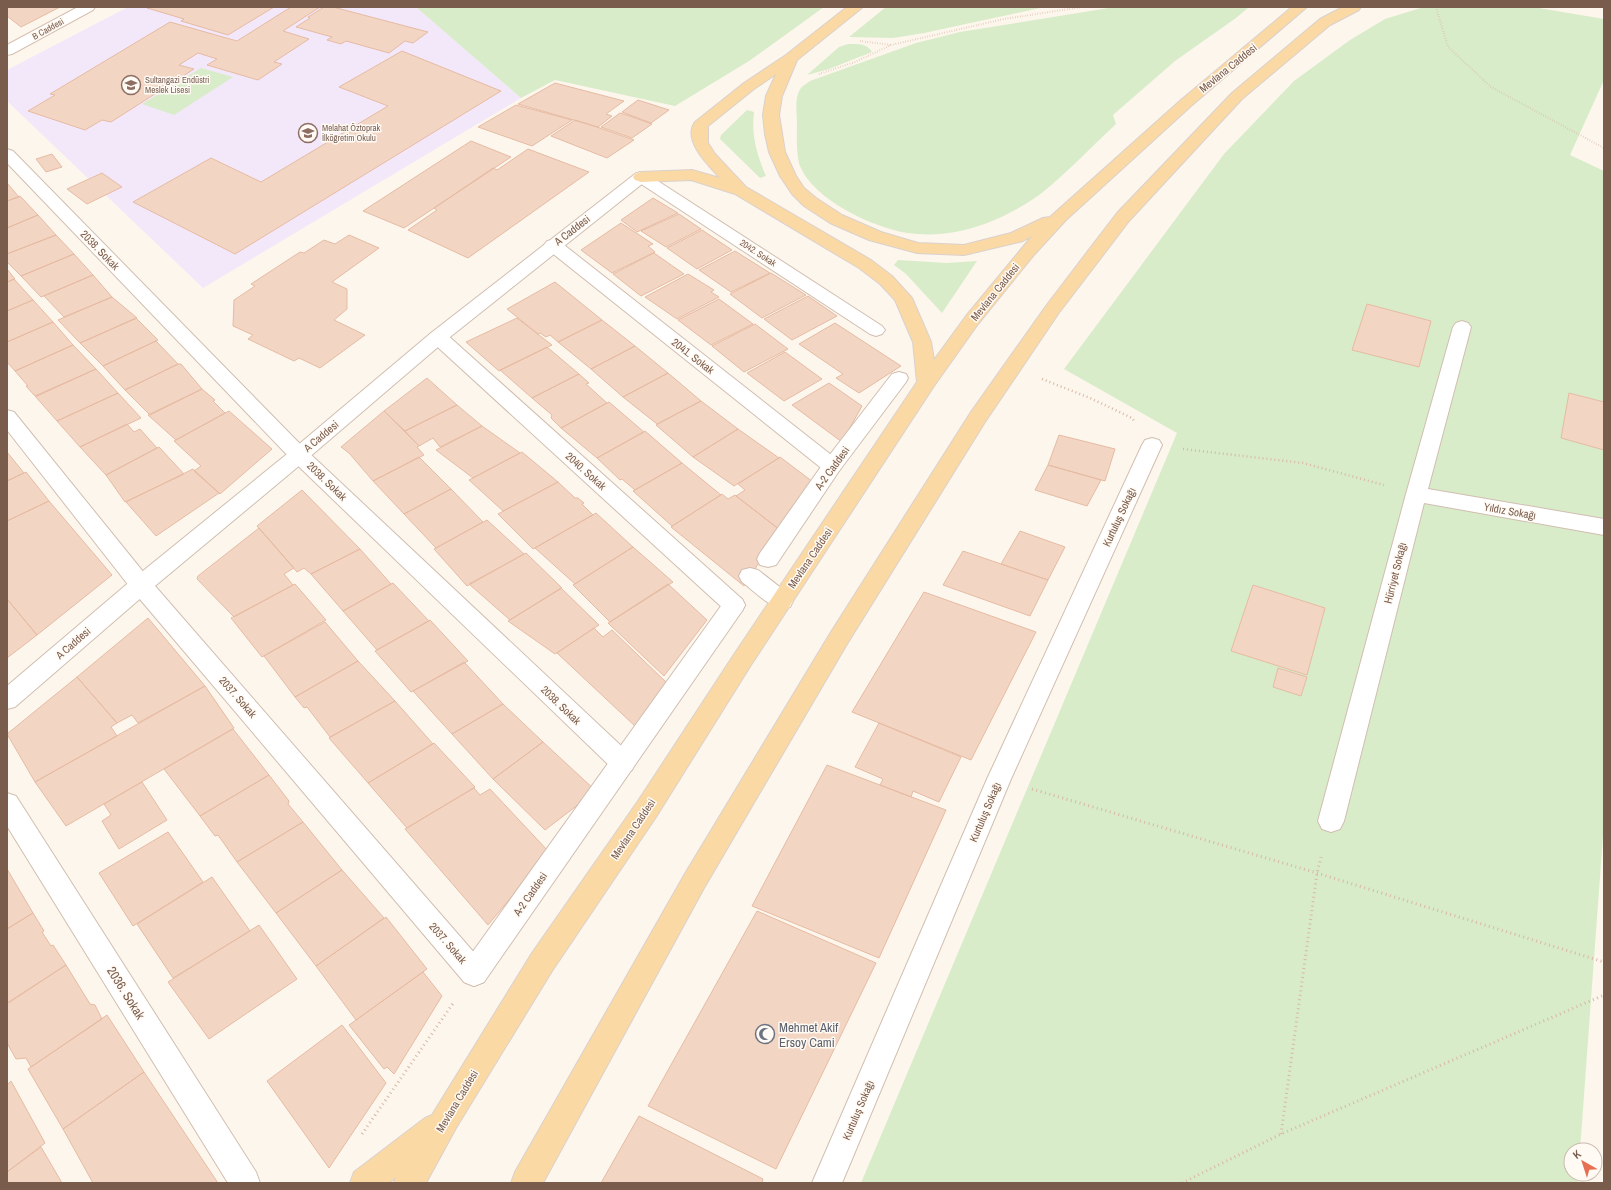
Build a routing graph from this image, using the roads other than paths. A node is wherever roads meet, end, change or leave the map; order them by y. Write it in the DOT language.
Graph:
graph roads {
  1 [pos="88,7"];
  2 [pos="856,7"];
  3 [pos="1300,7"];
  4 [pos="1354,7"];
  5 [pos="8,50"];
  6 [pos="791,58"];
  7 [pos="7,154"];
  8 [pos="640,177"];
  9 [pos="740,191"];
  10 [pos="1060,216"];
  11 [pos="554,245"];
  12 [pos="1462,326"];
  13 [pos="876,330"];
  14 [pos="438,337"];
  15 [pos="899,378"];
  16 [pos="927,382"];
  17 [pos="7,417"];
  18 [pos="1152,446"];
  19 [pos="299,455"];
  20 [pos="832,466"];
  21 [pos="1416,494"];
  22 [pos="1604,527"];
  23 [pos="768,559"];
  24 [pos="750,576"];
  25 [pos="141,584"];
  26 [pos="782,600"];
  27 [pos="734,605"];
  28 [pos="7,700"];
  29 [pos="623,763"];
  30 [pos="7,804"];
  31 [pos="1331,821"];
  32 [pos="474,973"];
  33 [pos="446,1118"];
  34 [pos="245,1183"];
  35 [pos="365,1183"];
  36 [pos="409,1183"];
  37 [pos="526,1183"];
  38 [pos="827,1183"];
  1 -- 5 [label="street, B Caddesi"];
  2 -- 6 [label="main road"];
  3 -- 10 [label="main road, Mevlana Caddesi"];
  4 -- 37 [label="main road"];
  6 -- 9 [label="main road"];
  6 -- 10 [label="main road"];
  7 -- 19 [label="street, 2038. Sokak"];
  8 -- 9 [label="main road"];
  8 -- 11 [label="street, A Caddesi"];
  8 -- 13 [label="street, 2042. Sokak"];
  9 -- 16 [label="main road"];
  10 -- 16 [label="main road, Mevlana Caddesi"];
  11 -- 14 [label="street, A Caddesi"];
  11 -- 20 [label="street, 2041. Sokak"];
  12 -- 21 [label="street, Hürriyet Sokağı"];
  14 -- 19 [label="street, A Caddesi"];
  14 -- 27 [label="street, 2040. Sokak"];
  15 -- 20 [label="street, A-2 Caddesi"];
  16 -- 26 [label="main road, Mevlana Caddesi"];
  17 -- 25 [label="street, 2037. Sokak"];
  18 -- 38 [label="street, Kurtuluş Sokağı"];
  19 -- 25 [label="street, A Caddesi"];
  19 -- 29 [label="street, 2038. Sokak"];
  20 -- 23 [label="street, A-2 Caddesi"];
  21 -- 22 [label="street, Yıldız Sokağı"];
  21 -- 31 [label="street, Hürriyet Sokağı"];
  24 -- 26 [label="street"];
  25 -- 28 [label="street, A Caddesi"];
  25 -- 32 [label="street, 2037. Sokak"];
  26 -- 33 [label="main road, Mevlana Caddesi"];
  27 -- 29 [label="street, A-2 Caddesi"];
  29 -- 32 [label="street, A-2 Caddesi"];
  30 -- 34 [label="street, 2036. Sokak"];
  33 -- 35 [label="main road"];
  33 -- 36 [label="main road, Mevlana Caddesi"];
}
